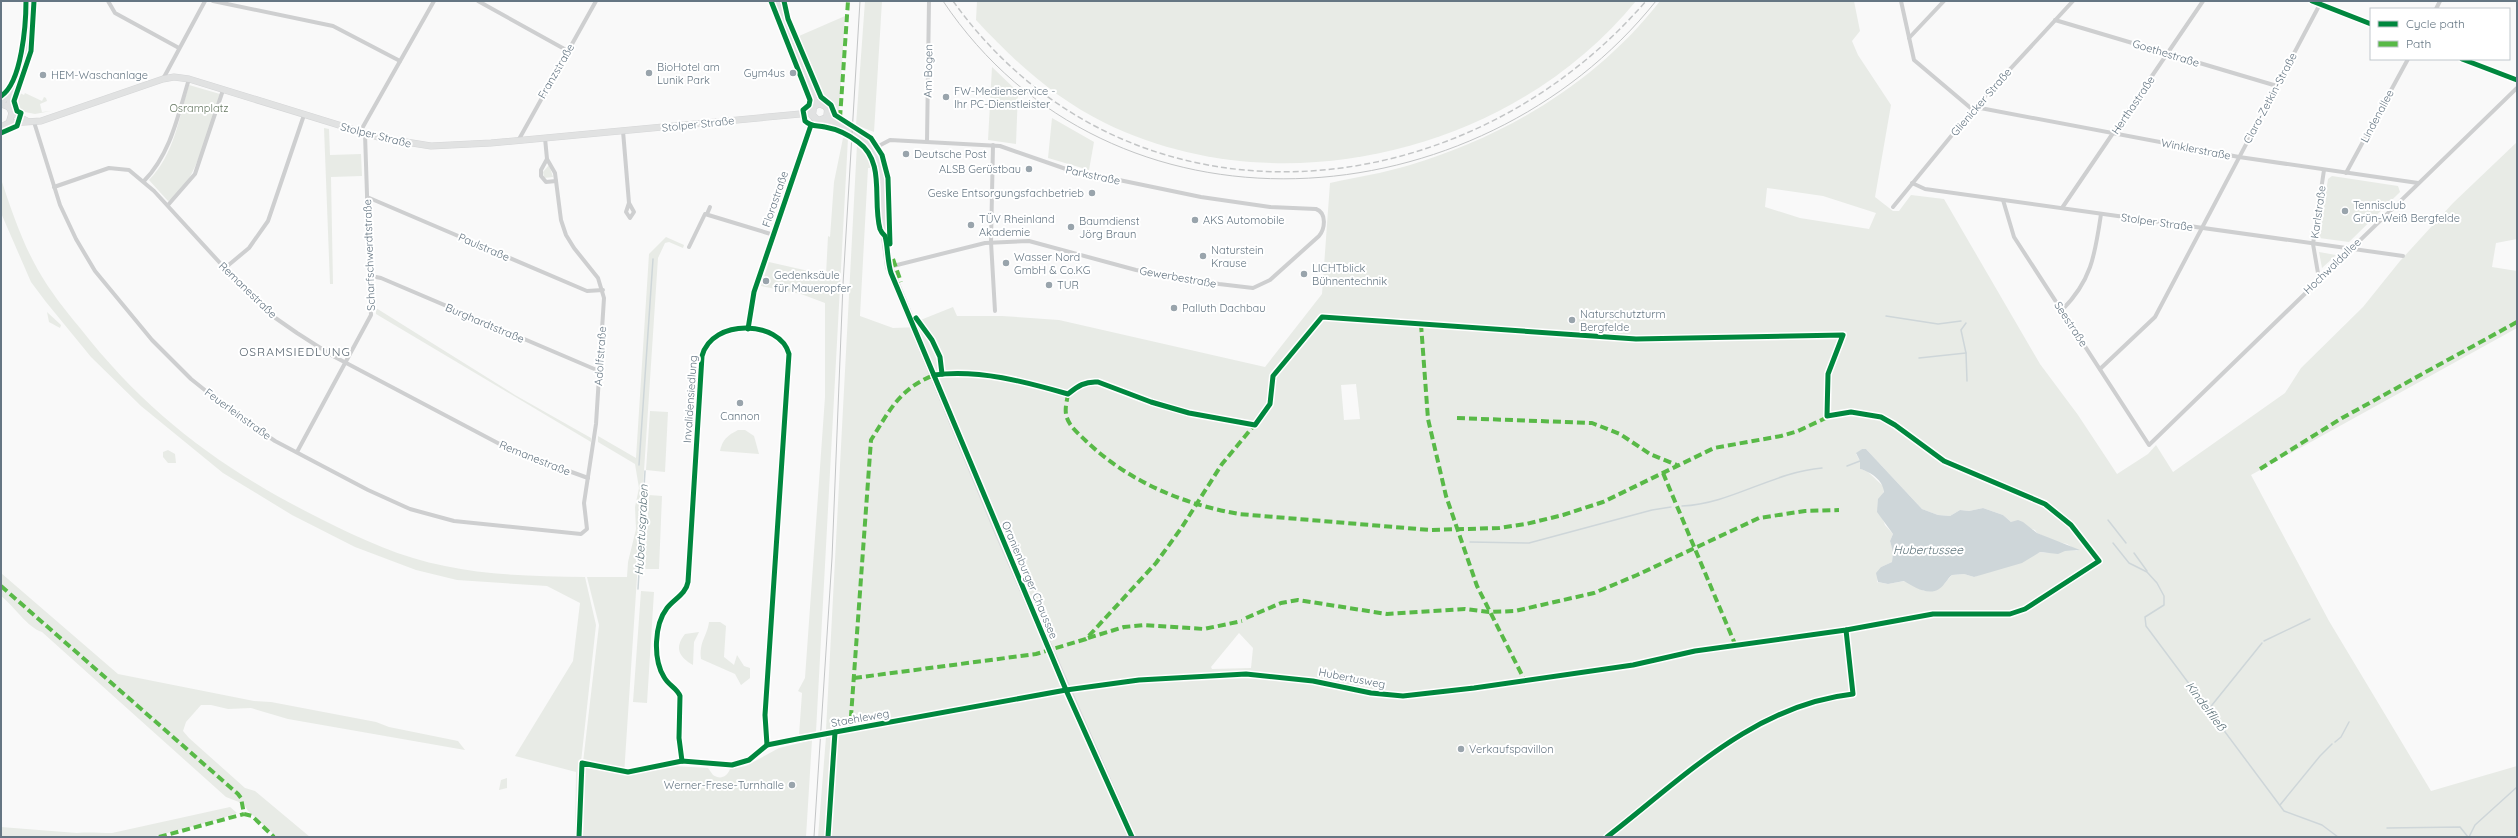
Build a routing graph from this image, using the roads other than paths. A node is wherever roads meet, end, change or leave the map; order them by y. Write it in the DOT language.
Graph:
graph roads {
  1 [pos="30,1"];
  2 [pos="108,1"];
  3 [pos="205,1"];
  4 [pos="213,1"];
  5 [pos="434,1"];
  6 [pos="478,1"];
  7 [pos="596,1"];
  8 [pos="776,1"];
  9 [pos="929,1"];
  10 [pos="1901,1"];
  11 [pos="1944,1"];
  12 [pos="2073,1"];
  13 [pos="2204,1"];
  14 [pos="2312,1"];
  15 [pos="2320,4"];
  16 [pos="2055,20"];
  17 [pos="2370,24"];
  18 [pos="1909,38"];
  19 [pos="179,48"];
  20 [pos="568,51"];
  21 [pos="2168,54"];
  22 [pos="2407,60"];
  23 [pos="2465,60"];
  24 [pos="400,61"];
  25 [pos="804,68"];
  26 [pos="163,79"];
  27 [pos="189,79"];
  28 [pos="2517,80"];
  29 [pos="2277,86"];
  30 [pos="2517,88"];
  31 [pos="12,89"];
  32 [pos="223,90"];
  33 [pos="1,103"];
  34 [pos="823,104"];
  35 [pos="9,107"];
  36 [pos="1974,108"];
  37 [pos="12,113"];
  38 [pos="813,113"];
  39 [pos="828,113"];
  40 [pos="304,115"];
  41 [pos="823,120"];
  42 [pos="27,122"];
  43 [pos="34,122"];
  44 [pos="9,123"];
  45 [pos="1,127"];
  46 [pos="623,131"];
  47 [pos="363,133"];
  48 [pos="2113,133"];
  49 [pos="859,135"];
  50 [pos="545,138"];
  51 [pos="518,141"];
  52 [pos="927,141"];
  53 [pos="993,145"];
  54 [pos="873,150"];
  55 [pos="2239,157"];
  56 [pos="547,159"];
  57 [pos="2324,170"];
  58 [pos="2346,173"];
  59 [pos="144,181"];
  60 [pos="556,181"];
  61 [pos="1912,183"];
  62 [pos="2418,183"];
  63 [pos="54,187"];
  64 [pos="367,197"];
  65 [pos="2003,200"];
  66 [pos="629,203"];
  67 [pos="168,205"];
  68 [pos="710,207"];
  69 [pos="1892,207"];
  70 [pos="2062,208"];
  71 [pos="1317,209"];
  72 [pos="707,214"];
  73 [pos="2101,214"];
  74 [pos="2202,228"];
  75 [pos="774,235"];
  76 [pos="991,242"];
  77 [pos="2313,244"];
  78 [pos="689,247"];
  79 [pos="2349,249"];
  80 [pos="2403,256"];
  81 [pos="889,267"];
  82 [pos="224,268"];
  83 [pos="371,276"];
  84 [pos="2319,279"];
  85 [pos="756,285"];
  86 [pos="603,290"];
  87 [pos="2062,310"];
  88 [pos="995,312"];
  89 [pos="346,362"];
  90 [pos="2100,369"];
  91 [pos="599,371"];
  92 [pos="2149,445"];
  93 [pos="297,452"];
  94 [pos="588,478"];
  95 [pos="576,533"];
  96 [pos="1633,665"];
  97 [pos="1066,690"];
  98 [pos="767,746"];
  99 [pos="682,761"];
  100 [pos="664,764"];
  101 [pos="1132,837"];
  1 -- 31 [label="main road"];
  2 -- 19 [label="street"];
  3 -- 19 [label="street"];
  4 -- 24 [label="street"];
  5 -- 24 [label="street"];
  6 -- 20 [label="street"];
  7 -- 20 [label="street, Franzstraße"];
  8 -- 25 [label="main road"];
  9 -- 52 [label="street, Am Bogen"];
  10 -- 18 [label="street"];
  11 -- 18 [label="street"];
  12 -- 16 [label="street, Glienicker Straße"];
  13 -- 21 [label="street, Herthastraße"];
  14 -- 15 [label="main road"];
  15 -- 17 [label="main road"];
  15 -- 29 [label="street, Clara-Zetkin-Straße"];
  16 -- 21 [label="street, Goethestraße"];
  16 -- 36 [label="street, Glienicker Straße"];
  18 -- 36 [label="street"];
  19 -- 26 [label="street"];
  20 -- 51 [label="street, Franzstraße"];
  21 -- 29 [label="street, Goethestraße"];
  21 -- 48 [label="street, Herthastraße"];
  22 -- 58 [label="street, Lindenallee"];
  23 -- 28 [label="main road"];
  24 -- 47 [label="street"];
  25 -- 34 [label="main road"];
  25 -- 38 [label="main road"];
  26 -- 27 [label="main road, Stolper Straße"];
  26 -- 43 [label="main road, Stolper Straße"];
  27 -- 32 [label="main road, Stolper Straße"];
  27 -- 59 [label="street"];
  29 -- 55 [label="street, Clara-Zetkin-Straße"];
  30 -- 62 [label="street, Hochwaldallee"];
  31 -- 33 [label="main road"];
  31 -- 35 [label="main road"];
  32 -- 40 [label="main road, Stolper Straße"];
  32 -- 67 [label="street"];
  33 -- 35 [label="main road"];
  34 -- 38 [label="main road"];
  34 -- 39 [label="main road"];
  35 -- 37 [label="main road"];
  36 -- 48 [label="street, Winklerstraße"];
  36 -- 61 [label="street, Glienicker Straße"];
  37 -- 42 [label="main road"];
  37 -- 44 [label="main road"];
  38 -- 41 [label="main road"];
  38 -- 46 [label="main road, Stolper Straße"];
  38 -- 75 [label="street, Florastraße"];
  39 -- 41 [label="main road"];
  39 -- 49 [label="main road"];
  40 -- 47 [label="main road, Stolper Straße"];
  40 -- 82 [label="street"];
  41 -- 49 [label="main road"];
  42 -- 43 [label="main road, Stolper Straße"];
  42 -- 44 [label="main road, Stolper Straße"];
  43 -- 63 [label="street, Feuerleinstraße"];
  44 -- 45 [label="main road"];
  46 -- 50 [label="main road, Stolper Straße"];
  46 -- 66 [label="street"];
  47 -- 51 [label="main road, Stolper Straße"];
  47 -- 64 [label="street, Scharfschwerdtstraße"];
  48 -- 55 [label="street, Winklerstraße"];
  48 -- 70 [label="street, Herthastraße"];
  49 -- 54 [label="main road"];
  50 -- 51 [label="main road, Stolper Straße"];
  50 -- 56 [label="street"];
  52 -- 53 [label="street, Parkstraße"];
  52 -- 54 [label="street, Parkstraße"];
  53 -- 71 [label="street, Parkstraße"];
  53 -- 76 [label="street"];
  54 -- 81 [label="main road, Oranienburger Chaussee"];
  55 -- 57 [label="street, Winklerstraße"];
  55 -- 74 [label="street, Clara-Zetkin-Straße"];
  56 -- 60 [label="street"];
  56 -- 60 [label="street"];
  57 -- 58 [label="street, Winklerstraße"];
  57 -- 77 [label="street, Karlstraße"];
  58 -- 62 [label="street, Winklerstraße"];
  59 -- 63 [label="street, Remanestraße"];
  59 -- 67 [label="street, Remanestraße"];
  60 -- 86 [label="street"];
  61 -- 65 [label="street, Stolper Straße"];
  61 -- 69 [label="street, Glienicker Straße"];
  62 -- 79 [label="street, Hochwaldallee"];
  63 -- 93 [label="street, Feuerleinstraße"];
  64 -- 83 [label="street, Scharfschwerdtstraße"];
  64 -- 86 [label="street, Paulstraße"];
  65 -- 70 [label="street, Stolper Straße"];
  65 -- 87 [label="street, Seestraße"];
  67 -- 82 [label="street, Remanestraße"];
  68 -- 72 [label="street"];
  70 -- 73 [label="street, Stolper Straße"];
  71 -- 76 [label="street, Gewerbestraße"];
  72 -- 75 [label="street"];
  72 -- 78 [label="street"];
  73 -- 74 [label="street, Stolper Straße"];
  73 -- 87 [label="street"];
  74 -- 77 [label="street, Stolper Straße"];
  74 -- 90 [label="street, Clara-Zetkin-Straße"];
  75 -- 85 [label="street, Florastraße"];
  76 -- 81 [label="street, Gewerbestraße"];
  76 -- 88 [label="street"];
  77 -- 79 [label="street, Stolper Straße"];
  77 -- 84 [label="street, Karlstraße"];
  79 -- 80 [label="street, Stolper Straße"];
  79 -- 84 [label="street, Hochwaldallee"];
  81 -- 97 [label="main road, Oranienburger Chaussee"];
  82 -- 89 [label="street, Remanestraße"];
  83 -- 89 [label="street, Scharfschwerdtstraße"];
  83 -- 91 [label="street, Burghardtstraße"];
  84 -- 92 [label="street, Hochwaldallee"];
  86 -- 91 [label="street, Adolfstraße"];
  87 -- 90 [label="street, Seestraße"];
  89 -- 93 [label="street, Scharfschwerdtstraße"];
  89 -- 94 [label="street, Remanestraße"];
  90 -- 92 [label="street, Seestraße"];
  91 -- 94 [label="street, Adolfstraße"];
  93 -- 95 [label="street, Feuerleinstraße"];
  94 -- 95 [label="street, Adolfstraße"];
  96 -- 97 [label="street, Hubertusweg"];
  97 -- 98 [label="street, Staehleweg"];
  97 -- 101 [label="main road, Oranienburger Chaussee"];
  98 -- 99 [label="street, Staehleweg"];
  98 -- 99 [label="street, Invalidensiedlung"];
  99 -- 100 [label="street, Staehleweg"];
}
